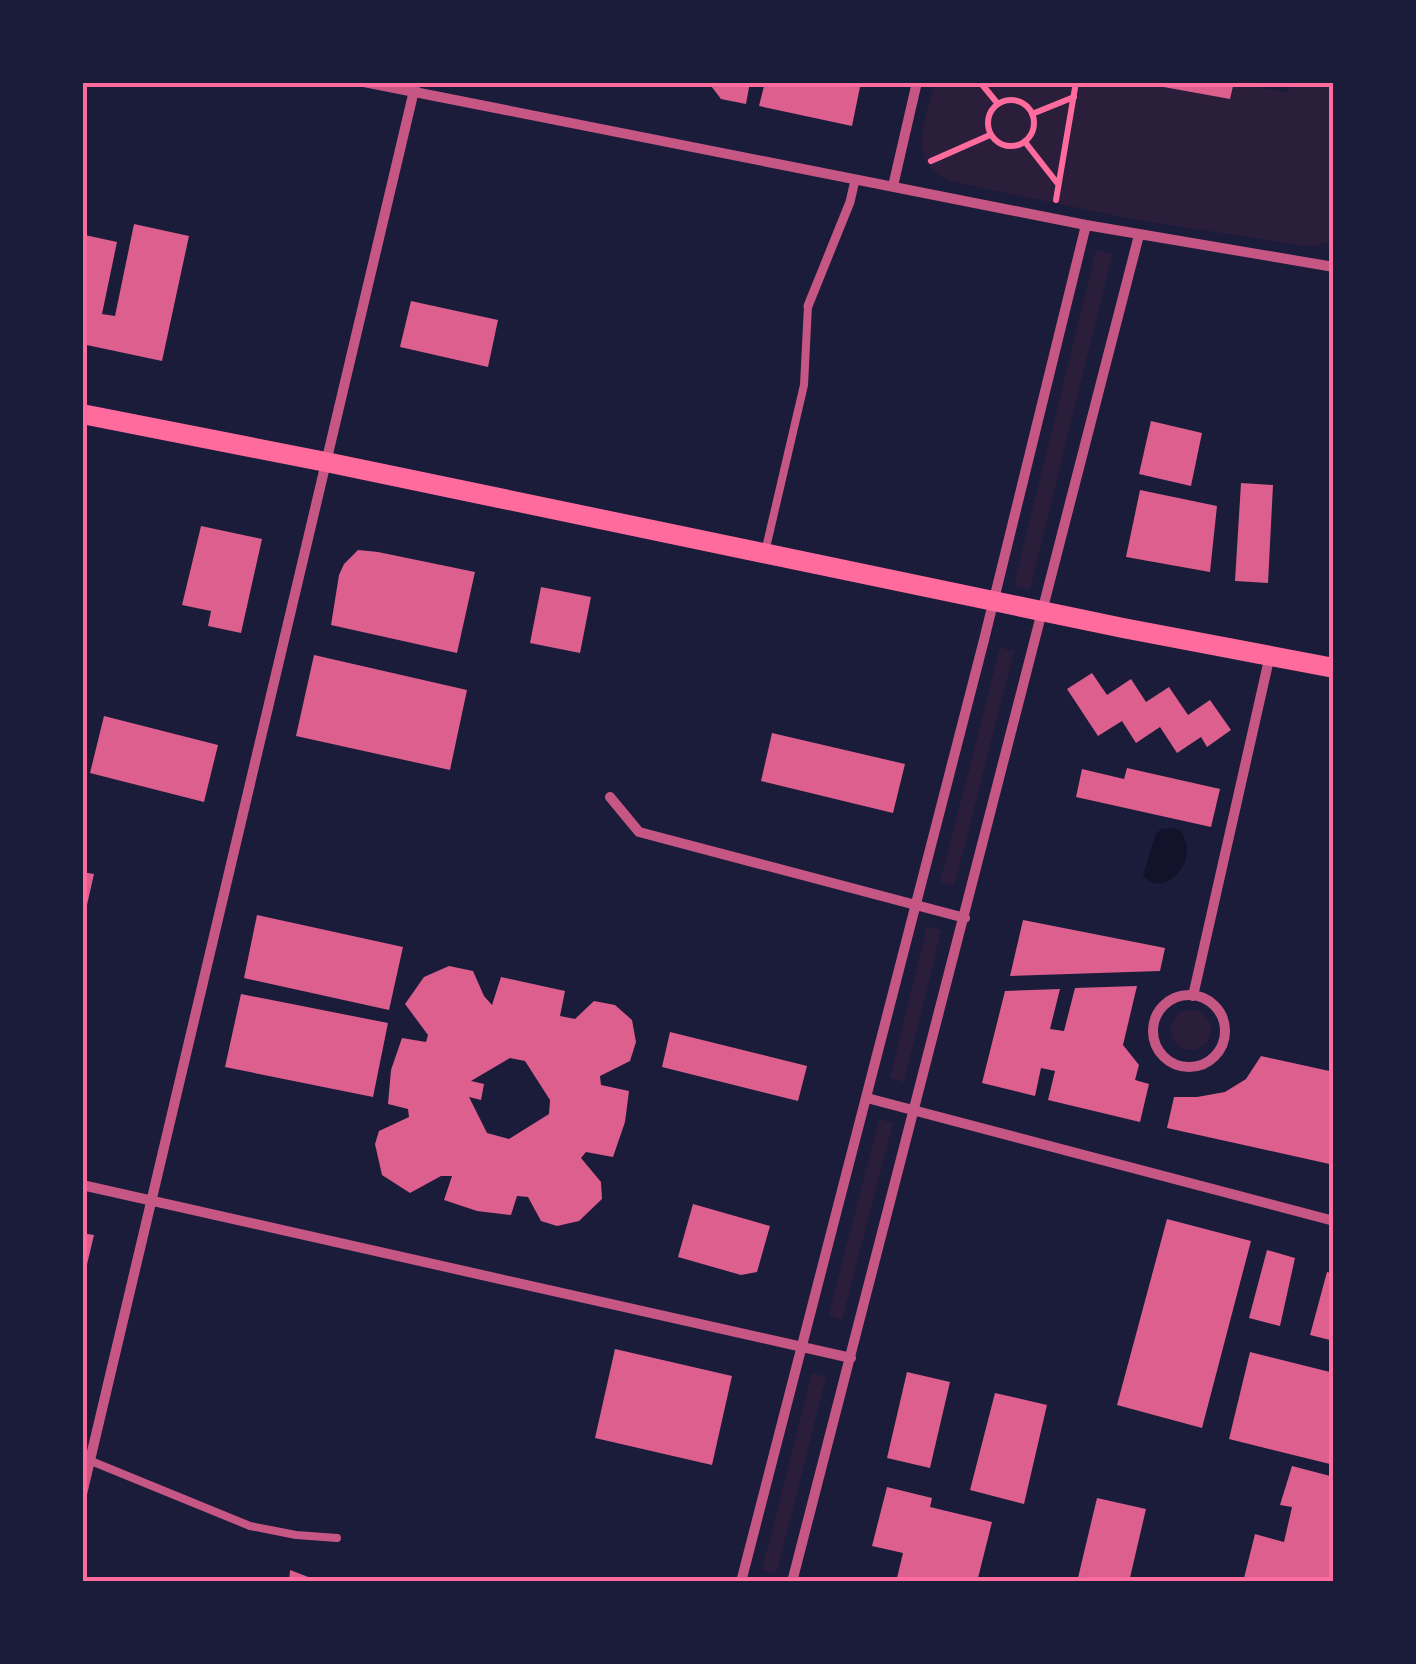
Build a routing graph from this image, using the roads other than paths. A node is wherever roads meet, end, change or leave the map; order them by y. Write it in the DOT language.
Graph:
graph roads {
  1 [pos="364,82"];
  2 [pos="917,82"];
  3 [pos="415,87"];
  4 [pos="854,180"];
  5 [pos="894,186"];
  6 [pos="1086,225"];
  7 [pos="1139,235"];
  8 [pos="1334,266"];
  9 [pos="808,306"];
  10 [pos="82,414"];
  11 [pos="326,462"];
  12 [pos="764,554"];
  13 [pos="994,601"];
  14 [pos="1044,611"];
  15 [pos="1270,654"];
  16 [pos="1334,668"];
  17 [pos="610,797"];
  18 [pos="916,906"];
  19 [pos="965,918"];
  20 [pos="1194,996"];
  21 [pos="867,1098"];
  22 [pos="916,1110"];
  23 [pos="82,1185"];
  24 [pos="153,1201"];
  25 [pos="1334,1220"];
  26 [pos="802,1346"];
  27 [pos="851,1358"];
  28 [pos="91,1461"];
  29 [pos="82,1494"];
  30 [pos="338,1538"];
  31 [pos="741,1582"];
  32 [pos="792,1582"];
  1 -- 3 [label="street"];
  2 -- 5 [label="street"];
  3 -- 4 [label="street"];
  3 -- 11 [label="street"];
  4 -- 5 [label="street"];
  4 -- 9 [label="street"];
  5 -- 6 [label="street"];
  6 -- 7 [label="street"];
  6 -- 13 [label="street"];
  7 -- 8 [label="street"];
  7 -- 14 [label="street"];
  9 -- 12 [label="lane"];
  10 -- 11 [label="main road"];
  11 -- 12 [label="main road"];
  11 -- 24 [label="street"];
  12 -- 13 [label="main road"];
  13 -- 14 [label="main road"];
  13 -- 18 [label="street"];
  14 -- 15 [label="main road"];
  14 -- 19 [label="street"];
  15 -- 16 [label="main road"];
  15 -- 20 [label="street"];
  17 -- 18 [label="street"];
  18 -- 19 [label="street"];
  18 -- 21 [label="street"];
  19 -- 22 [label="street"];
  20 -- 20 [label="street"];
  21 -- 22 [label="street"];
  21 -- 26 [label="street"];
  22 -- 25 [label="street"];
  22 -- 27 [label="street"];
  23 -- 24 [label="street"];
  24 -- 26 [label="street"];
  24 -- 28 [label="street"];
  26 -- 27 [label="street"];
  26 -- 31 [label="street"];
  27 -- 32 [label="street"];
  28 -- 29 [label="street"];
  28 -- 30 [label="lane"];
}
